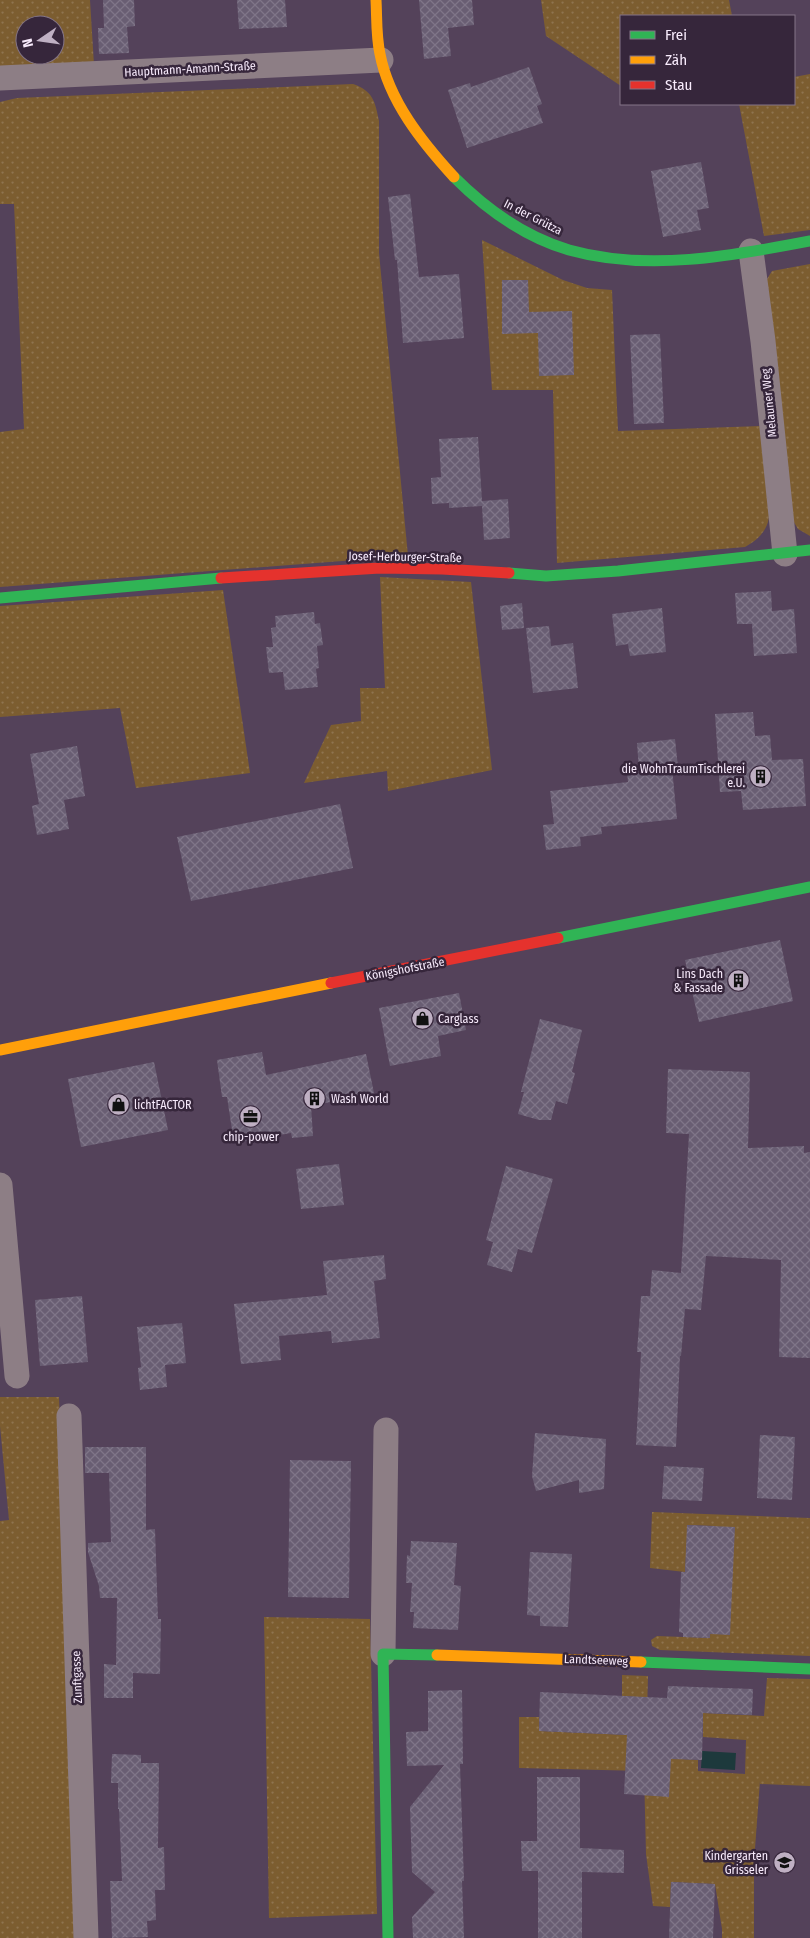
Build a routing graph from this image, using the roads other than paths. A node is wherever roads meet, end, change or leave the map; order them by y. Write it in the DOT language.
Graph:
graph roads {
  1 [pos="376,0"];
  2 [pos="381,60"];
  3 [pos="0,78"];
  4 [pos="810,241"];
  5 [pos="751,252"];
  6 [pos="810,550"];
  7 [pos="785,554"];
  8 [pos="0,598"];
  9 [pos="810,887"];
  10 [pos="0,1050"];
  11 [pos="0,1185"];
  12 [pos="17,1376"];
  13 [pos="69,1416"];
  14 [pos="386,1430"];
  15 [pos="383,1654"];
  16 [pos="810,1670"];
  17 [pos="86,1938"];
  18 [pos="388,1938"];
  1 -- 2 [label="street, In der Grütza"];
  2 -- 3 [label="street, Hauptmann-Amann-Straße"];
  2 -- 5 [label="street, In der Grütza"];
  4 -- 5 [label="street, In der Grütza"];
  5 -- 7 [label="street, Melauner Weg"];
  6 -- 7 [label="street, Josef-Herburger-Straße"];
  7 -- 8 [label="street, Josef-Herburger-Straße"];
  9 -- 10 [label="street, Königshofstraße"];
  11 -- 12 [label="street"];
  13 -- 17 [label="street, Zunftgasse"];
  14 -- 15 [label="street"];
  15 -- 16 [label="street, Landtseeweg"];
  15 -- 18 [label="street"];
}
